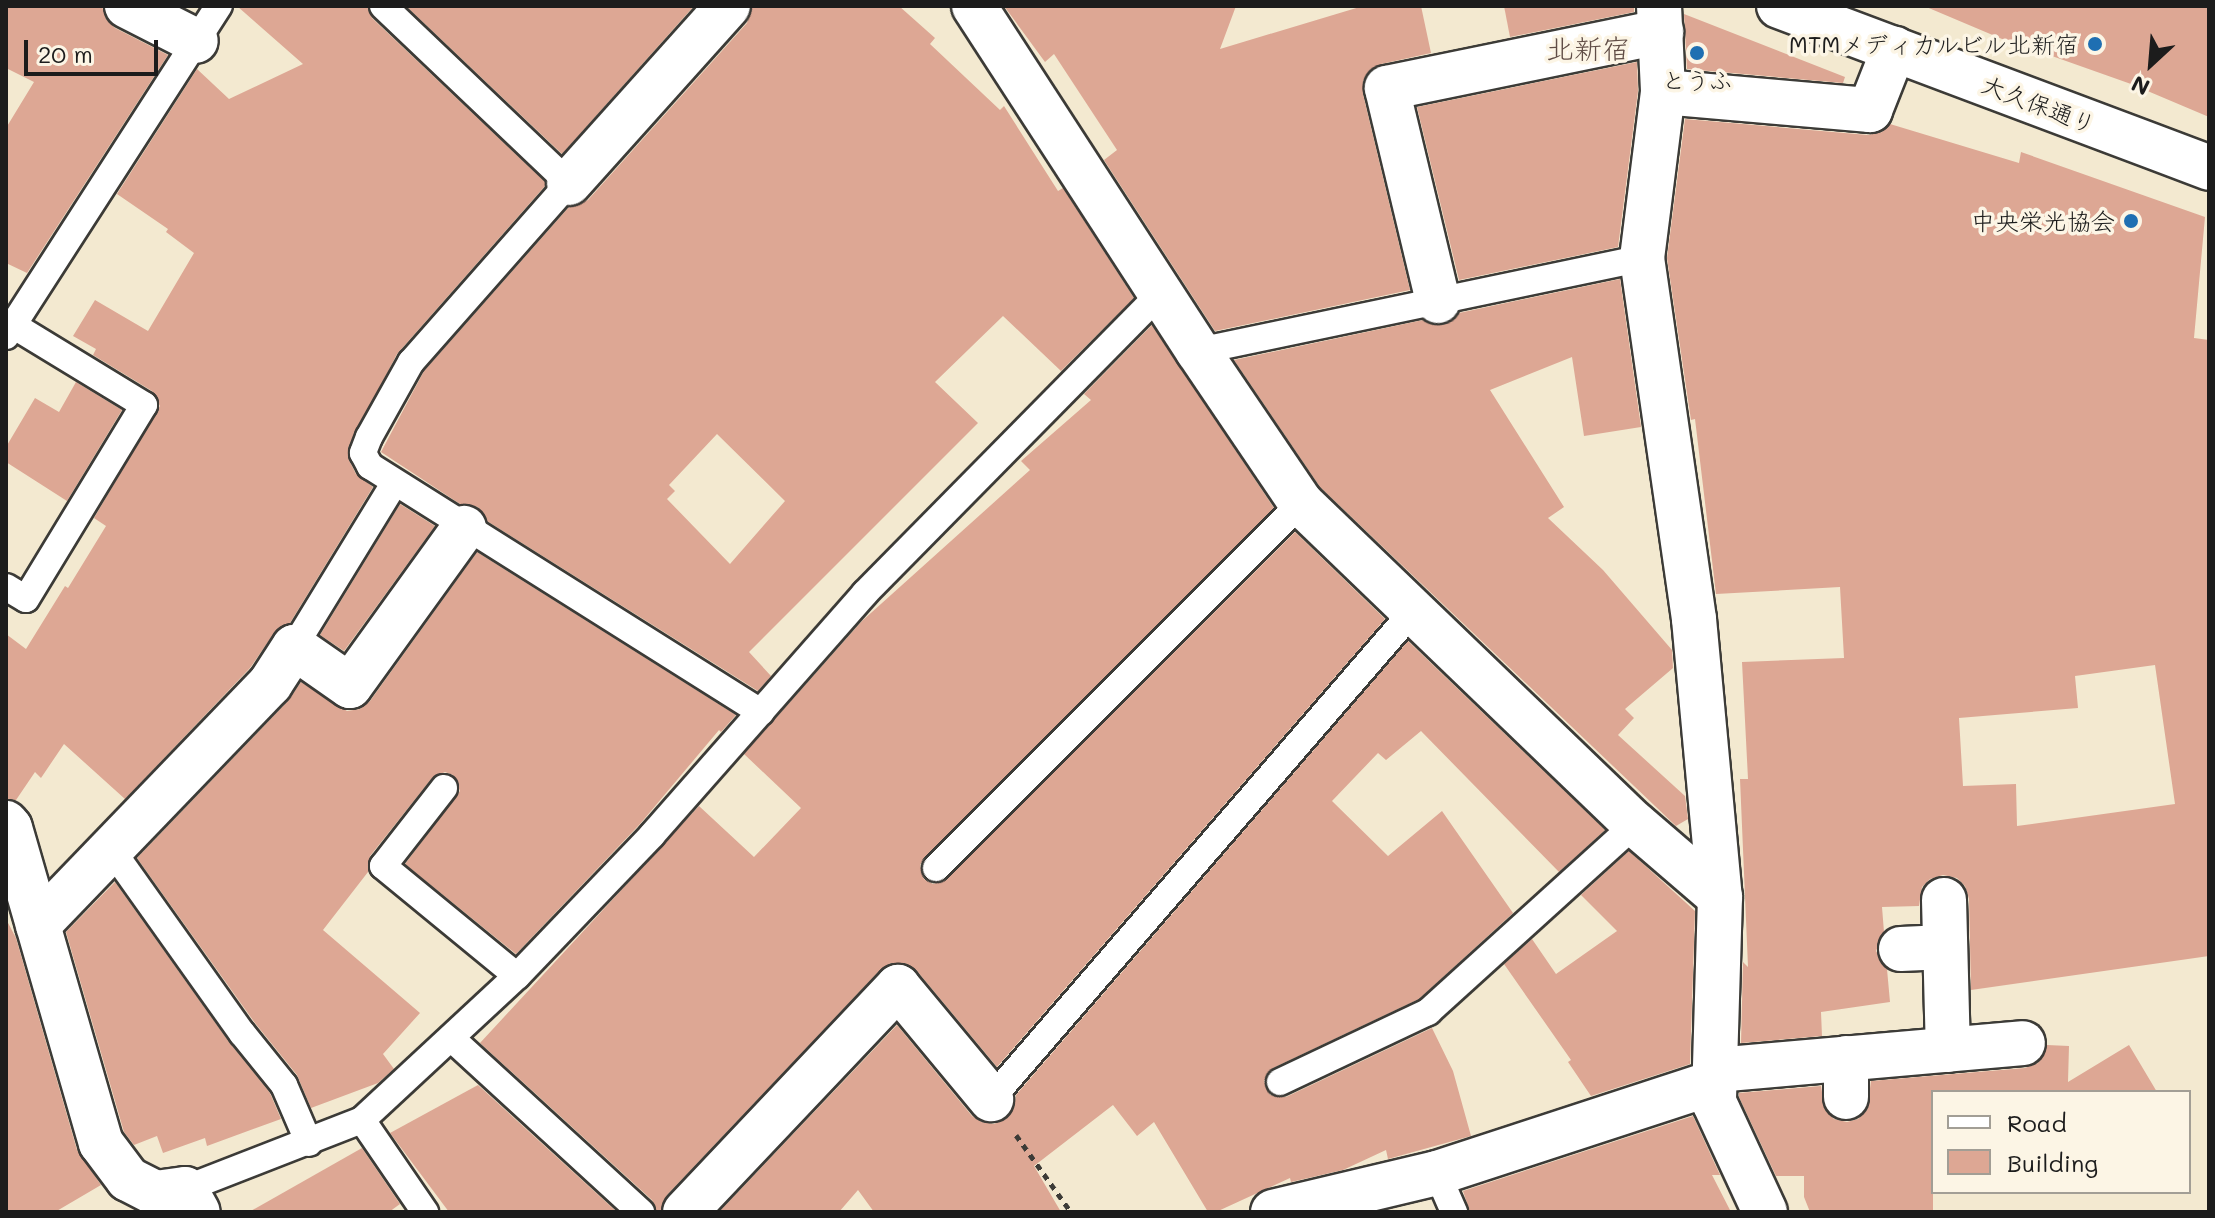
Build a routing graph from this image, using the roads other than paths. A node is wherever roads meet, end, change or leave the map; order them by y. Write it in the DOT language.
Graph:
graph roads {
  1 [pos="127,6"];
  2 [pos="383,6"];
  3 [pos="728,6"];
  4 [pos="974,6"];
  5 [pos="1779,6"];
  6 [pos="1660,19"];
  7 [pos="208,24"];
  8 [pos="1894,49"];
  9 [pos="1663,92"];
  10 [pos="2209,168"];
  11 [pos="569,183"];
  12 [pos="1642,258"];
  13 [pos="1161,293"];
  14 [pos="1438,301"];
  15 [pos="10,331"];
  16 [pos="1198,351"];
  17 [pos="394,484"];
  18 [pos="1301,503"];
  19 [pos="464,528"];
  20 [pos="6,587"];
  21 [pos="1414,610"];
  22 [pos="294,647"];
  23 [pos="761,712"];
  24 [pos="444,788"];
  25 [pos="6,823"];
  26 [pos="1635,824"];
  27 [pos="111,849"];
  28 [pos="936,868"];
  29 [pos="1720,897"];
  30 [pos="1944,900"];
  31 [pos="38,925"];
  32 [pos="1945,947"];
  33 [pos="1901,949"];
  34 [pos="517,976"];
  35 [pos="451,1038"];
  36 [pos="2023,1043"];
  37 [pos="1948,1050"];
  38 [pos="1716,1076"];
  39 [pos="1280,1082"];
  40 [pos="991,1099"];
  41 [pos="362,1120"];
  42 [pos="309,1143"];
  43 [pos="1445,1192"];
  44 [pos="192,1200"];
  45 [pos="425,1212"];
  46 [pos="641,1212"];
  47 [pos="685,1212"];
  48 [pos="1273,1212"];
  49 [pos="1765,1212"];
  1 -- 7 [label="street"];
  2 -- 11 [label="lane"];
  3 -- 11 [label="street"];
  4 -- 13 [label="street"];
  5 -- 8 [label="street, 大久保通り"];
  6 -- 9 [label="street"];
  6 -- 14 [label="street"];
  7 -- 15 [label="lane"];
  8 -- 9 [label="street"];
  8 -- 10 [label="street, 大久保通り"];
  9 -- 12 [label="street"];
  11 -- 17 [label="lane"];
  12 -- 14 [label="lane"];
  12 -- 29 [label="street"];
  13 -- 16 [label="street"];
  13 -- 23 [label="lane"];
  14 -- 16 [label="lane"];
  15 -- 20 [label="lane"];
  16 -- 18 [label="street"];
  17 -- 19 [label="lane"];
  17 -- 22 [label="lane"];
  18 -- 21 [label="street"];
  18 -- 28 [label="lane"];
  19 -- 22 [label="street"];
  19 -- 23 [label="lane"];
  21 -- 26 [label="street"];
  21 -- 40 [label="lane"];
  22 -- 27 [label="street"];
  23 -- 34 [label="lane"];
  24 -- 34 [label="lane"];
  25 -- 31 [label="street"];
  26 -- 29 [label="street"];
  26 -- 39 [label="lane"];
  27 -- 31 [label="street"];
  27 -- 42 [label="lane"];
  29 -- 38 [label="street"];
  30 -- 32 [label="street"];
  31 -- 44 [label="street"];
  32 -- 33 [label="street"];
  32 -- 37 [label="street"];
  34 -- 35 [label="lane"];
  35 -- 41 [label="lane"];
  35 -- 46 [label="lane"];
  36 -- 37 [label="street"];
  37 -- 38 [label="street"];
  38 -- 43 [label="street"];
  38 -- 49 [label="street"];
  40 -- 47 [label="street"];
  41 -- 42 [label="lane"];
  41 -- 45 [label="lane"];
  42 -- 44 [label="lane"];
  43 -- 48 [label="street"];
}
